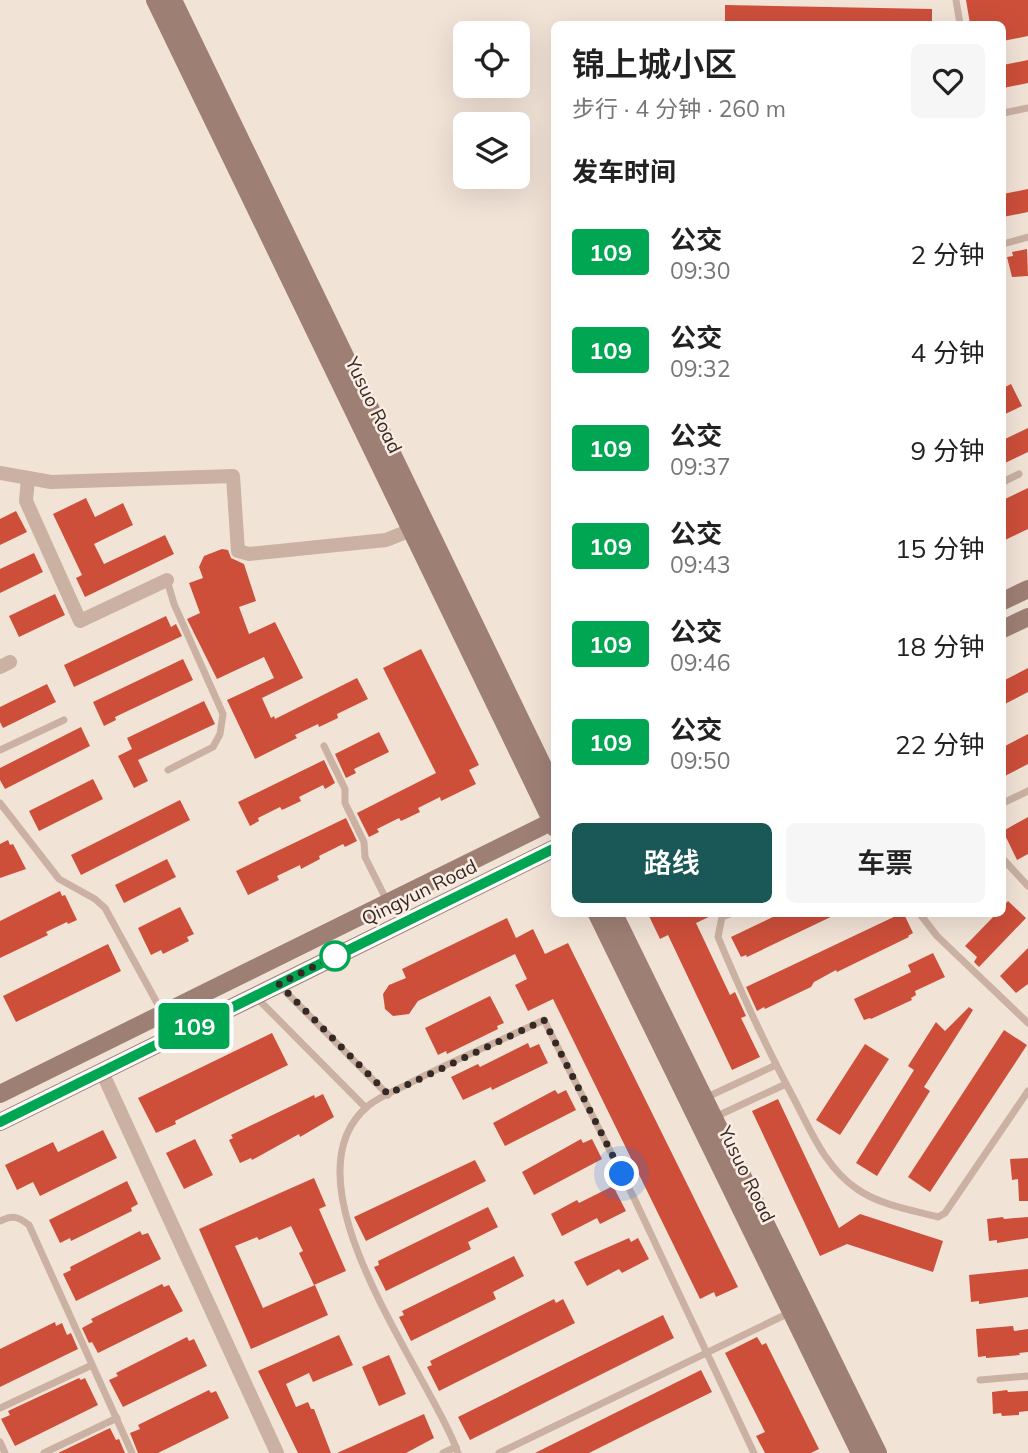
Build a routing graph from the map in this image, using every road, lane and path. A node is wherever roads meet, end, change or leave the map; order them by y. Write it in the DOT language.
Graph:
graph roads {
  1 [pos="155,0"];
  2 [pos="173,0"];
  3 [pos="956,0"];
  4 [pos="960,21"];
  5 [pos="1028,108"];
  6 [pos="1006,112"];
  7 [pos="1028,237"];
  8 [pos="1006,242"];
  9 [pos="0,473"];
  10 [pos="1018,474"];
  11 [pos="28,478"];
  12 [pos="1006,480"];
  13 [pos="411,530"];
  14 [pos="167,580"];
  15 [pos="1028,589"];
  16 [pos="1006,600"];
  17 [pos="1028,617"];
  18 [pos="1006,628"];
  19 [pos="64,720"];
  20 [pos="324,747"];
  21 [pos="0,750"];
  22 [pos="168,770"];
  23 [pos="551,783"];
  24 [pos="1028,791"];
  25 [pos="1006,802"];
  26 [pos="0,803"];
  27 [pos="551,817"];
  28 [pos="551,824"];
  29 [pos="551,850"];
  30 [pos="1006,862"];
  31 [pos="1028,886"];
  32 [pos="387,902"];
  33 [pos="598,917"];
  34 [pos="615,917"];
  35 [pos="722,917"];
  36 [pos="922,917"];
  37 [pos="279,984"];
  38 [pos="255,996"];
  39 [pos="163,1013"];
  40 [pos="1028,1023"];
  41 [pos="776,1065"];
  42 [pos="102,1072"];
  43 [pos="786,1084"];
  44 [pos="1028,1091"];
  45 [pos="0,1094"];
  46 [pos="388,1094"];
  47 [pos="704,1098"];
  48 [pos="366,1108"];
  49 [pos="714,1117"];
  50 [pos="0,1122"];
  51 [pos="0,1221"];
  52 [pos="791,1312"];
  53 [pos="707,1352"];
  54 [pos="92,1365"];
  55 [pos="1028,1376"];
  56 [pos="980,1380"];
  57 [pos="0,1408"];
  58 [pos="117,1418"];
  59 [pos="0,1442"];
  60 [pos="457,1450"];
  61 [pos="5,1453"];
  62 [pos="44,1453"];
  63 [pos="132,1453"];
  64 [pos="277,1453"];
  65 [pos="443,1453"];
  66 [pos="499,1453"];
  67 [pos="754,1453"];
  68 [pos="860,1453"];
  69 [pos="878,1453"];
  1 -- 13 [label="street, Yusuo Road"];
  2 -- 23 [label="street, Yusuo Road"];
  3 -- 4 [label="lane"];
  5 -- 6 [label="lane"];
  7 -- 8 [label="lane"];
  9 -- 11 [label="street"];
  10 -- 12 [label="lane"];
  11 -- 13 [label="street"];
  11 -- 14 [label="street"];
  13 -- 27 [label="street, Yusuo Road"];
  14 -- 22 [label="lane"];
  15 -- 16 [label="street"];
  17 -- 18 [label="street"];
  19 -- 21 [label="lane"];
  20 -- 32 [label="lane"];
  24 -- 25 [label="lane"];
  26 -- 39 [label="lane"];
  28 -- 32 [label="street, Qingyun Road"];
  29 -- 37 [label="street, Qingyun Road"];
  30 -- 31 [label="lane"];
  32 -- 39 [label="street, Qingyun Road"];
  33 -- 52 [label="street, Yusuo Road"];
  34 -- 47 [label="street, Yusuo Road"];
  35 -- 41 [label="lane"];
  36 -- 40 [label="lane"];
  37 -- 38 [label="street, Qingyun Road"];
  37 -- 46 [label="lane"];
  38 -- 42 [label="street, Qingyun Road"];
  38 -- 48 [label="lane"];
  39 -- 45 [label="street, Qingyun Road"];
  41 -- 43 [label="lane"];
  41 -- 47 [label="lane"];
  42 -- 50 [label="street, Qingyun Road"];
  42 -- 64 [label="street"];
  43 -- 44 [label="lane"];
  43 -- 49 [label="lane"];
  46 -- 48 [label="lane"];
  46 -- 53 [label="lane"];
  47 -- 49 [label="street, Yusuo Road"];
  48 -- 60 [label="lane"];
  49 -- 69 [label="street, Yusuo Road"];
  51 -- 54 [label="lane"];
  52 -- 53 [label="lane"];
  52 -- 68 [label="street, Yusuo Road"];
  53 -- 66 [label="lane"];
  53 -- 67 [label="lane"];
  54 -- 57 [label="lane"];
  54 -- 58 [label="lane"];
  55 -- 56 [label="lane"];
  58 -- 62 [label="lane"];
  58 -- 63 [label="lane"];
  59 -- 61 [label="lane"];
  60 -- 65 [label="lane"];
}
